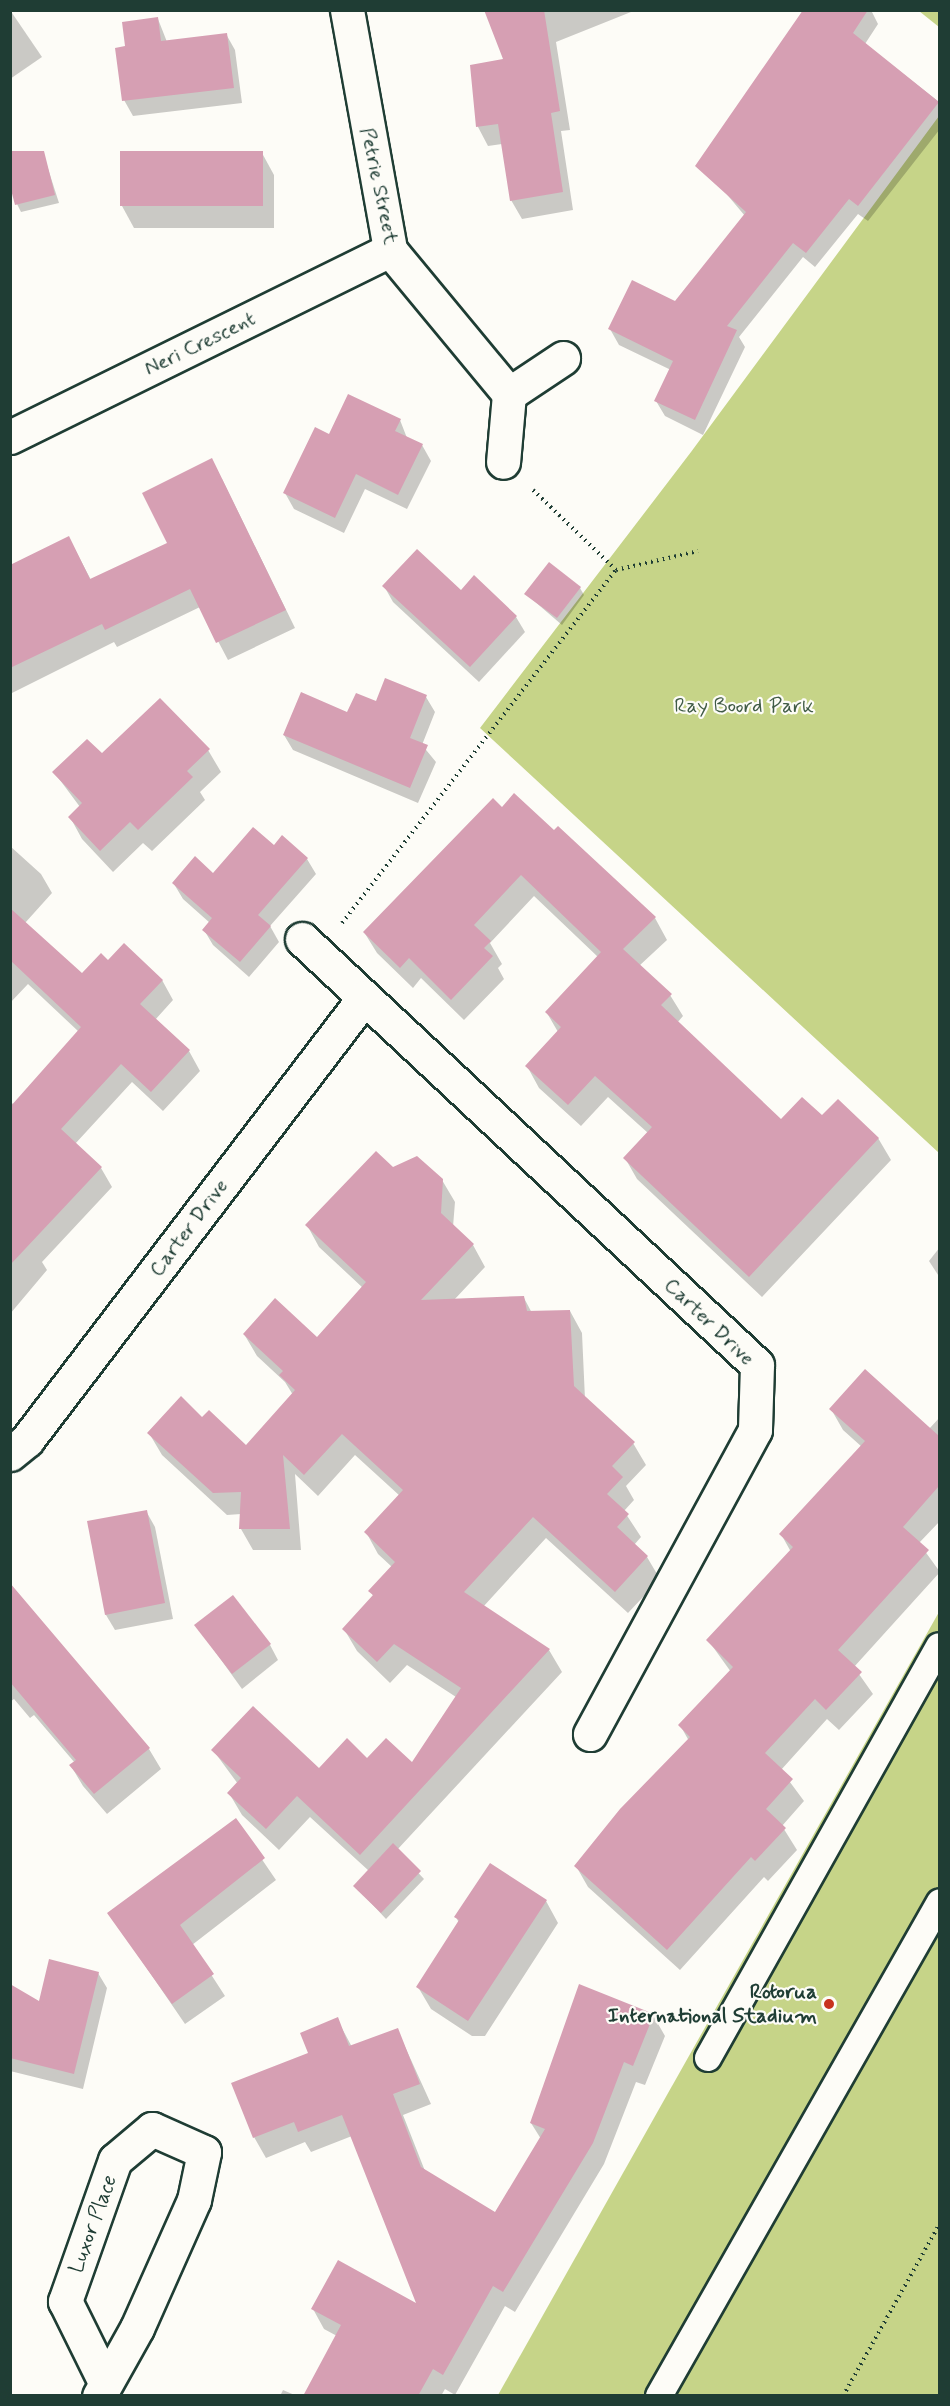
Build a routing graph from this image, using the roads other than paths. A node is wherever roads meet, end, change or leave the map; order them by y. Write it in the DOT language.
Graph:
graph roads {
  1 [pos="347,10"];
  2 [pos="390,250"];
  3 [pos="563,358"];
  4 [pos="509,394"];
  5 [pos="10,436"];
  6 [pos="514,472"];
  7 [pos="302,939"];
  8 [pos="364,998"];
  9 [pos="10,1454"];
  10 [pos="939,1646"];
  11 [pos="590,1734"];
  12 [pos="939,1902"];
  13 [pos="708,2058"];
  14 [pos="102,2389"];
  15 [pos="659,2396"];
  1 -- 2 [label="street, Petrie Street"];
  2 -- 4 [label="street, Petrie Street"];
  2 -- 5 [label="street, Neri Crescent"];
  3 -- 4 [label="street"];
  4 -- 6 [label="street"];
  7 -- 8 [label="street, Carter Drive"];
  8 -- 9 [label="street, Carter Drive"];
  8 -- 11 [label="street, Carter Drive"];
  10 -- 13 [label="lane"];
  12 -- 15 [label="lane"];
  14 -- 14 [label="street, Luxor Place"];
}
